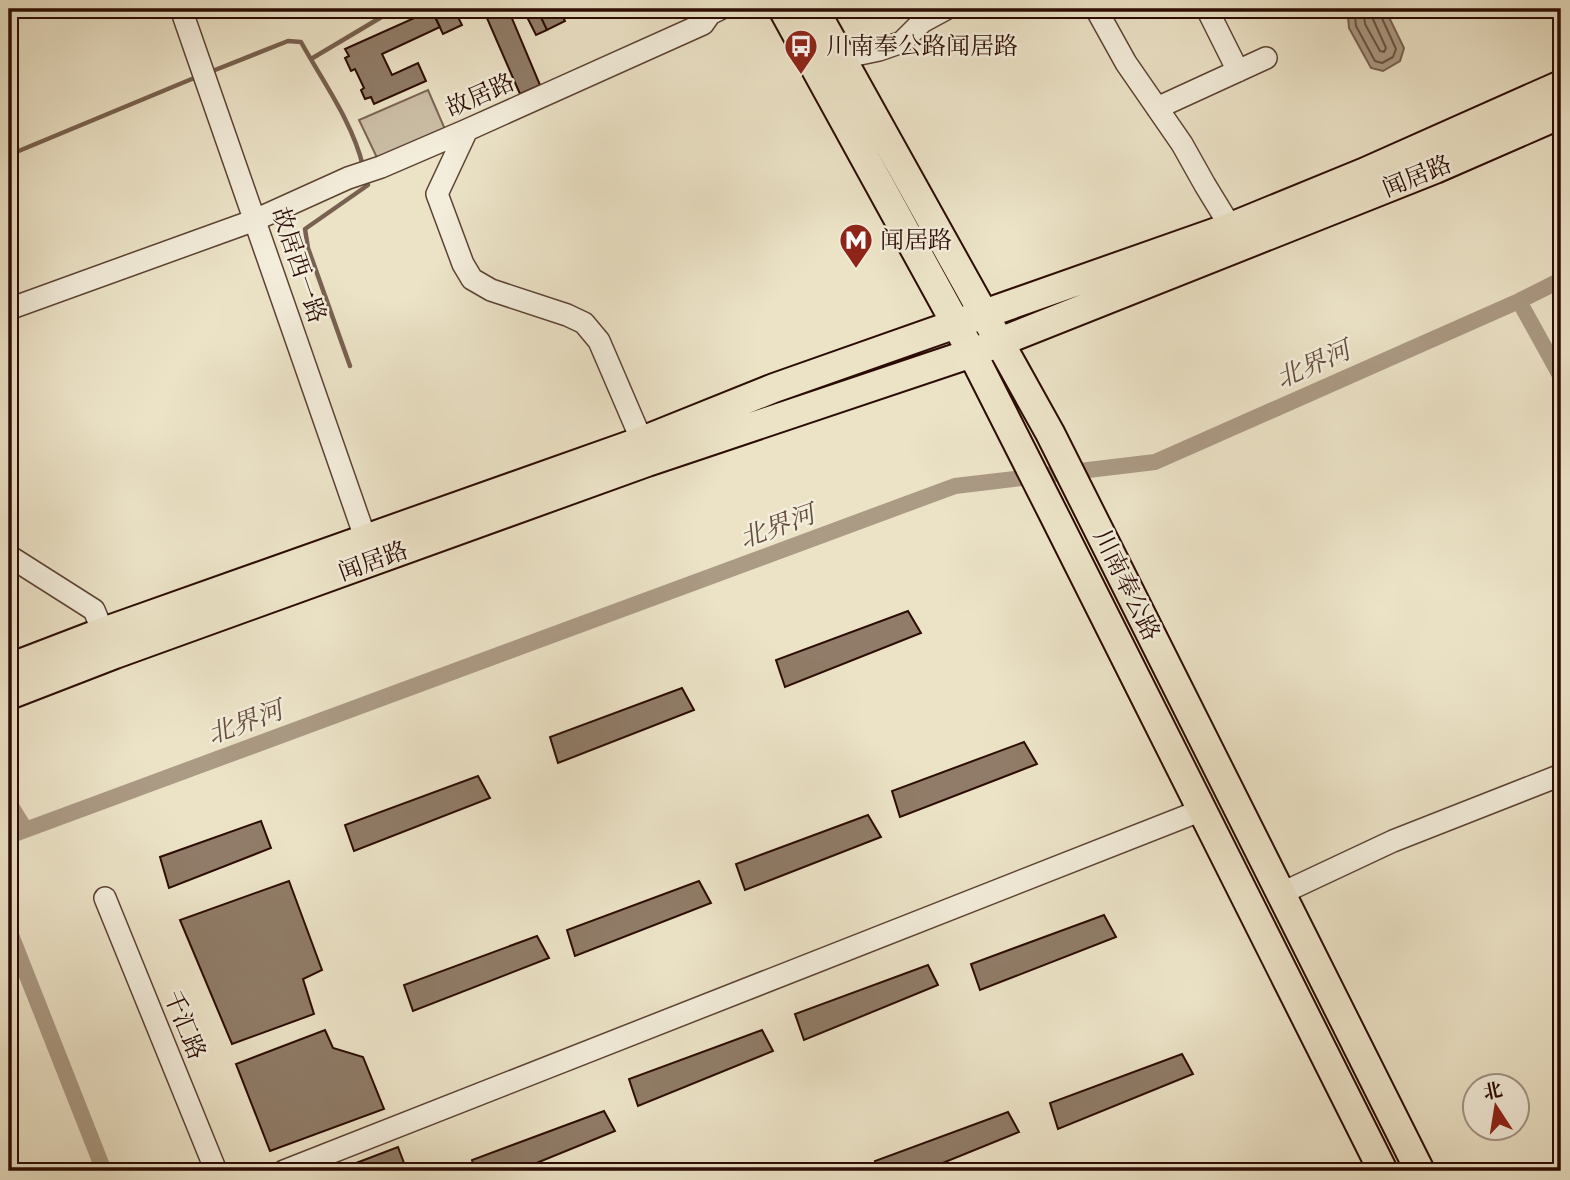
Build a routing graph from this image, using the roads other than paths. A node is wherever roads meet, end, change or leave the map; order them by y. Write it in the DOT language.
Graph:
graph roads {
  1 [pos="181,9"];
  2 [pos="720,9"];
  3 [pos="783,9"];
  4 [pos="814,9"];
  5 [pos="946,9"];
  6 [pos="1096,9"];
  7 [pos="1207,9"];
  8 [pos="841,58"];
  9 [pos="1266,58"];
  10 [pos="1238,71"];
  11 [pos="1561,85"];
  12 [pos="1157,108"];
  13 [pos="1561,114"];
  14 [pos="467,130"];
  15 [pos="256,219"];
  16 [pos="1236,237"];
  17 [pos="9,309"];
  18 [pos="984,316"];
  19 [pos="955,324"];
  20 [pos="998,342"];
  21 [pos="972,353"];
  22 [pos="645,451"];
  23 [pos="366,540"];
  24 [pos="9,556"];
  25 [pos="103,632"];
  26 [pos="9,668"];
  27 [pos="9,695"];
  28 [pos="1561,775"];
  29 [pos="1202,810"];
  30 [pos="1280,894"];
  31 [pos="105,898"];
  32 [pos="216,1171"];
  33 [pos="284,1171"];
  34 [pos="1383,1171"];
  35 [pos="1420,1171"];
  1 -- 15 [label="street, 故居西一路"];
  2 -- 14 [label="street, 故居路"];
  3 -- 19 [label="main road, 川南奉公路"];
  4 -- 8 [label="main road, 川南奉公路"];
  5 -- 8 [label="street"];
  6 -- 12 [label="street"];
  7 -- 10 [label="street"];
  8 -- 18 [label="main road, 川南奉公路"];
  9 -- 10 [label="street"];
  10 -- 12 [label="street"];
  11 -- 16 [label="main road"];
  12 -- 16 [label="street"];
  13 -- 16 [label="main road, 闻居路"];
  14 -- 15 [label="street, 故居路"];
  14 -- 22 [label="street"];
  15 -- 17 [label="street, 故居路"];
  15 -- 23 [label="street, 故居西一路"];
  16 -- 18 [label="main road"];
  16 -- 20 [label="main road, 闻居路"];
  18 -- 19 [label="main road"];
  18 -- 20 [label="main road, 川南奉公路"];
  19 -- 21 [label="main road, 川南奉公路"];
  19 -- 22 [label="main road"];
  20 -- 21 [label="main road, 闻居路"];
  20 -- 30 [label="main road, 川南奉公路"];
  21 -- 22 [label="main road, 闻居路"];
  21 -- 29 [label="main road, 川南奉公路"];
  22 -- 23 [label="main road"];
  22 -- 27 [label="main road, 闻居路"];
  23 -- 25 [label="main road"];
  24 -- 25 [label="street"];
  25 -- 26 [label="main road"];
  28 -- 30 [label="street"];
  29 -- 33 [label="street"];
  29 -- 34 [label="main road, 川南奉公路"];
  30 -- 35 [label="main road, 川南奉公路"];
  31 -- 32 [label="street, 千汇路"];
}
